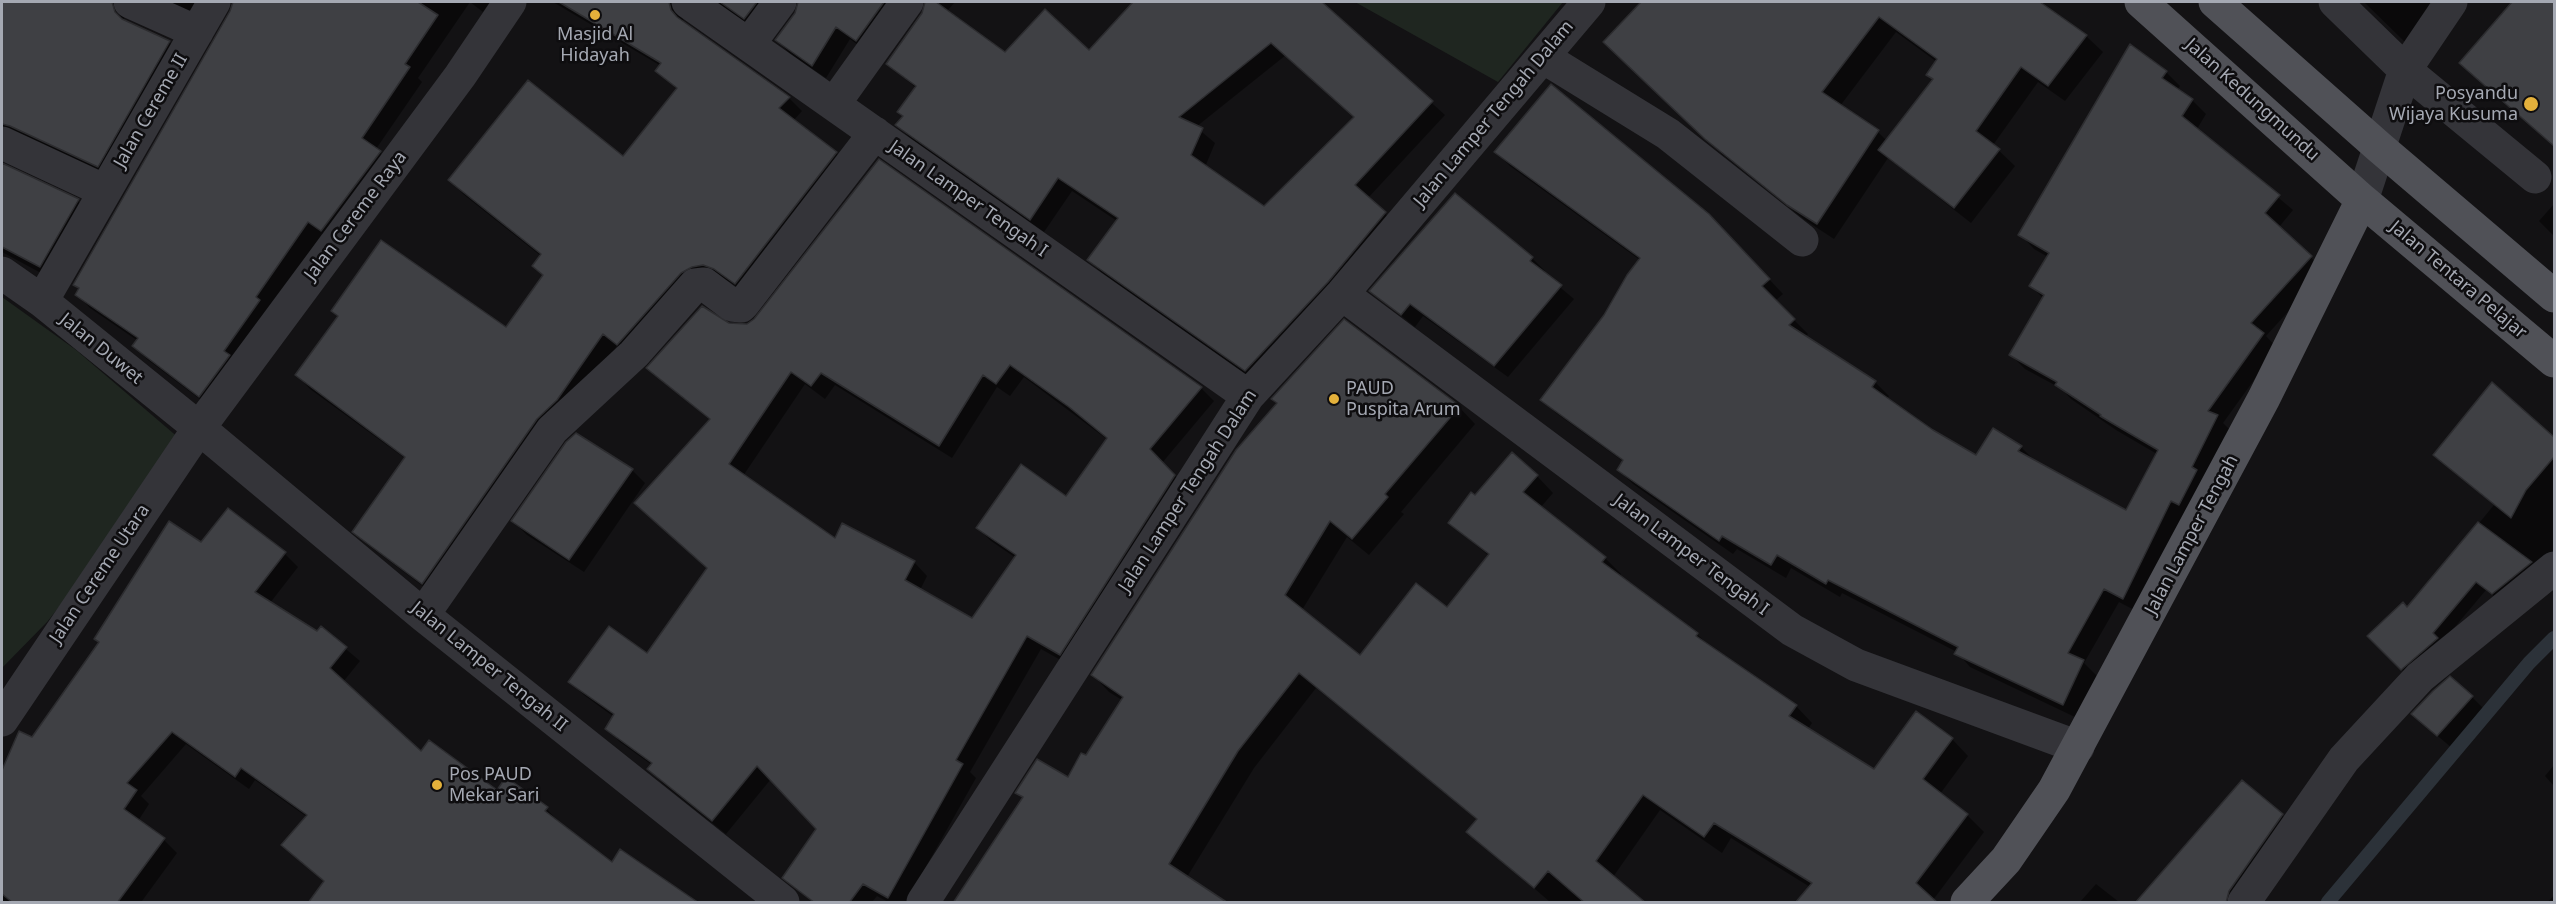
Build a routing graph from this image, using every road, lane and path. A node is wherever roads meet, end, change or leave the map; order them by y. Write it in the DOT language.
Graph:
graph roads {
  1 [pos="130,2"];
  2 [pos="214,2"];
  3 [pos="510,2"];
  4 [pos="688,2"];
  5 [pos="780,2"];
  6 [pos="908,2"];
  7 [pos="1589,2"];
  8 [pos="2141,2"];
  9 [pos="2215,2"];
  10 [pos="2335,2"];
  11 [pos="2451,2"];
  12 [pos="197,32"];
  13 [pos="749,44"];
  14 [pos="1543,57"];
  15 [pos="2405,70"];
  16 [pos="834,104"];
  17 [pos="875,133"];
  18 [pos="2,143"];
  19 [pos="2379,147"];
  20 [pos="2535,177"];
  21 [pos="105,191"];
  22 [pos="2362,200"];
  23 [pos="1802,240"];
  24 [pos="2,273"];
  25 [pos="1342,294"];
  26 [pos="2554,296"];
  27 [pos="42,301"];
  28 [pos="2554,361"];
  29 [pos="1248,396"];
  30 [pos="199,428"];
  31 [pos="2554,568"];
  32 [pos="423,615"];
  33 [pos="2,720"];
  34 [pos="2078,747"];
  35 [pos="783,903"];
  36 [pos="923,903"];
  37 [pos="1967,903"];
  38 [pos="2244,903"];
  1 -- 12 [label="street, Jalan Cereme II"];
  2 -- 12 [label="street, Jalan Cereme II"];
  3 -- 30 [label="street, Jalan Cereme Raya"];
  4 -- 13 [label="street, Jalan Lamper Tengah I"];
  5 -- 13 [label="street"];
  6 -- 16 [label="street"];
  7 -- 14 [label="street, Jalan Lamper Tengah Dalam"];
  8 -- 22 [label="main road, Jalan Kedungmundu"];
  9 -- 19 [label="main road"];
  10 -- 15 [label="street"];
  11 -- 15 [label="street, Jalan Lamper Tengah"];
  12 -- 21 [label="street, Jalan Cereme II"];
  13 -- 16 [label="street, Jalan Lamper Tengah I"];
  14 -- 23 [label="street"];
  14 -- 25 [label="street, Jalan Lamper Tengah Dalam"];
  15 -- 19 [label="street, Jalan Lamper Tengah"];
  15 -- 20 [label="street"];
  16 -- 17 [label="street, Jalan Lamper Tengah I"];
  17 -- 29 [label="street, Jalan Lamper Tengah I"];
  17 -- 32 [label="street"];
  18 -- 21 [label="street"];
  19 -- 22 [label="street, Jalan Lamper Tengah"];
  19 -- 26 [label="main road"];
  21 -- 27 [label="street, Jalan Cereme II"];
  22 -- 28 [label="main road, Jalan Tentara Pelajar"];
  22 -- 34 [label="main road, Jalan Lamper Tengah"];
  24 -- 27 [label="street, Jalan Duwet"];
  25 -- 29 [label="street, Jalan Lamper Tengah Dalam"];
  25 -- 34 [label="street, Jalan Lamper Tengah I"];
  27 -- 30 [label="street, Jalan Duwet"];
  29 -- 36 [label="street, Jalan Lamper Tengah Dalam"];
  30 -- 32 [label="street, Jalan Lamper Tengah II"];
  30 -- 33 [label="street, Jalan Cereme Utara"];
  31 -- 38 [label="street"];
  32 -- 35 [label="street, Jalan Lamper Tengah II"];
  34 -- 37 [label="main road, Jalan Lamper Tengah"];
}
